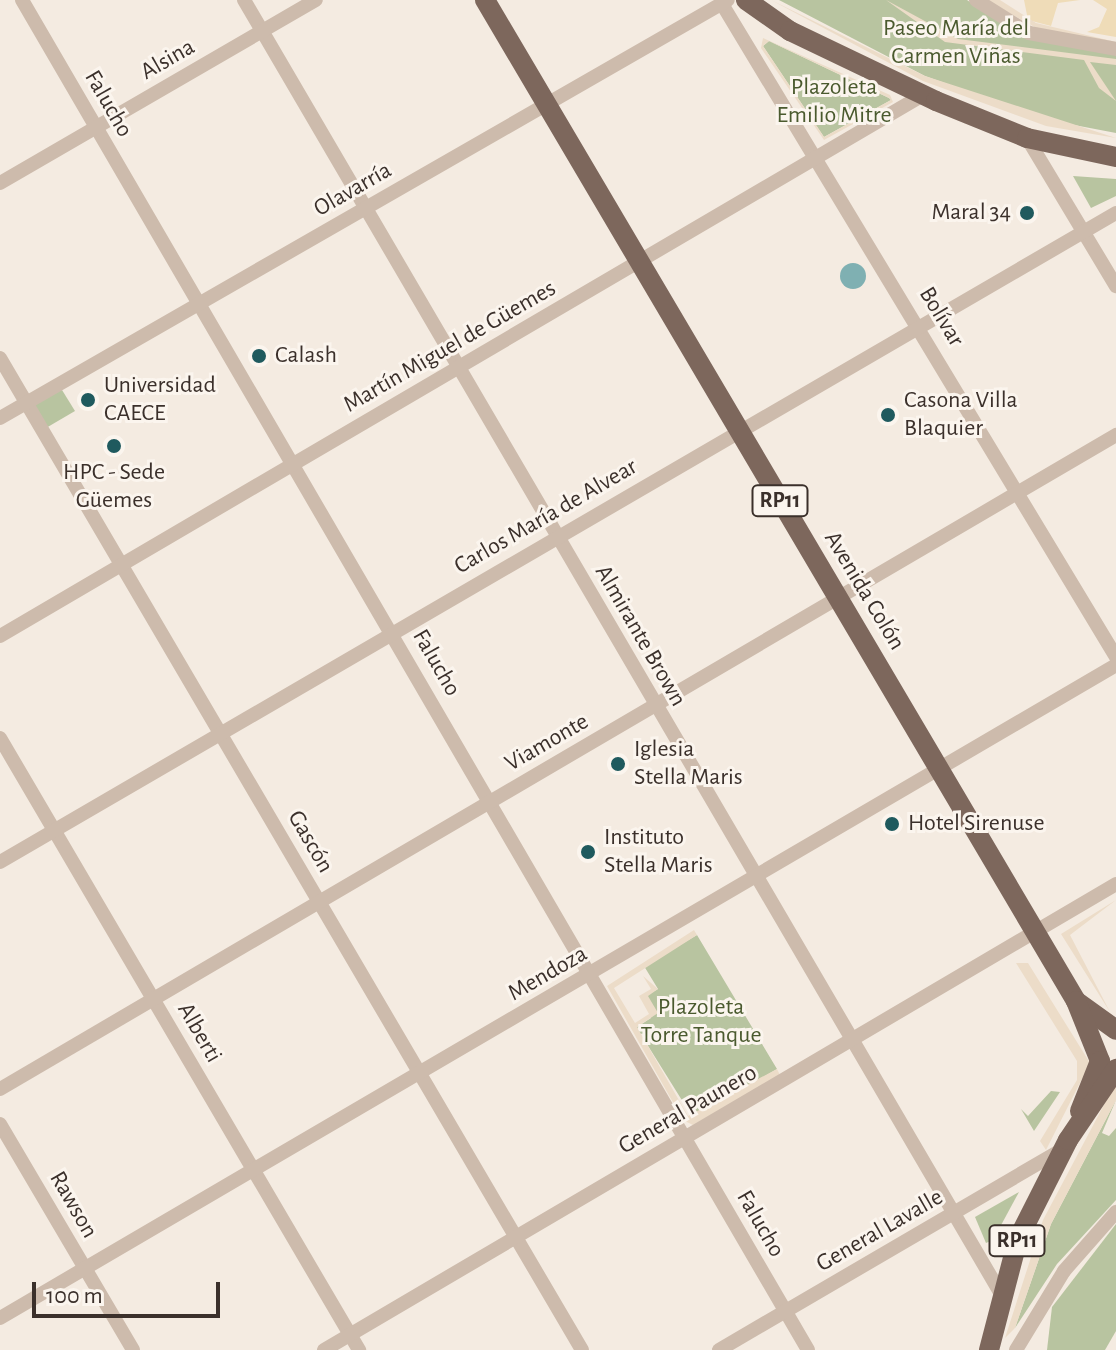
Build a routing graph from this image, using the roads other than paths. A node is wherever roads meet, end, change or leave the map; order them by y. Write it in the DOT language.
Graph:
graph roads {
  1 [pos="22,0"];
  2 [pos="244,0"];
  3 [pos="316,0"];
  4 [pos="485,0"];
  5 [pos="746,0"];
  6 [pos="976,0"];
  7 [pos="725,2"];
  8 [pos="262,31"];
  9 [pos="1116,49"];
  10 [pos="923,95"];
  11 [pos="547,104"];
  12 [pos="96,126"];
  13 [pos="1027,138"];
  14 [pos="820,156"];
  15 [pos="1116,157"];
  16 [pos="0,183"];
  17 [pos="367,207"];
  18 [pos="1116,213"];
  19 [pos="1083,231"];
  20 [pos="639,261"];
  21 [pos="1116,286"];
  22 [pos="200,303"];
  23 [pos="920,326"];
  24 [pos="0,358"];
  25 [pos="459,367"];
  26 [pos="26,403"];
  27 [pos="0,418"];
  28 [pos="738,431"];
  29 [pos="1116,435"];
  30 [pos="294,464"];
  31 [pos="1019,491"];
  32 [pos="556,536"];
  33 [pos="122,565"];
  34 [pos="838,597"];
  35 [pos="392,632"];
  36 [pos="0,636"];
  37 [pos="1116,657"];
  38 [pos="1116,665"];
  39 [pos="655,705"];
  40 [pos="220,732"];
  41 [pos="0,738"];
  42 [pos="937,766"];
  43 [pos="490,802"];
  44 [pos="54,830"];
  45 [pos="0,862"];
  46 [pos="757,877"];
  47 [pos="1116,884"];
  48 [pos="320,901"];
  49 [pos="1035,932"];
  50 [pos="589,975"];
  51 [pos="153,999"];
  52 [pos="1076,1001"];
  53 [pos="1116,1030"];
  54 [pos="852,1040"];
  55 [pos="1116,1069"];
  56 [pos="421,1073"];
  57 [pos="0,1089"];
  58 [pos="0,1124"];
  59 [pos="684,1138"];
  60 [pos="1065,1145"];
  61 [pos="253,1169"];
  62 [pos="1116,1212"];
  63 [pos="954,1213"];
  64 [pos="517,1237"];
  65 [pos="85,1268"];
  66 [pos="1000,1292"];
  67 [pos="785,1311"];
  68 [pos="0,1318"];
  69 [pos="350,1335"];
  70 [pos="133,1350"];
  71 [pos="324,1350"];
  72 [pos="359,1350"];
  73 [pos="582,1350"];
  74 [pos="719,1350"];
  75 [pos="808,1350"];
  76 [pos="989,1350"];
  77 [pos="1016,1350"];
  1 -- 12 [label="street, Falucho"];
  2 -- 8 [label="street, Almirante Brown"];
  3 -- 8 [label="street, Alsina"];
  4 -- 11 [label="main road, Avenida Colón / RP11"];
  5 -- 10 [label="main road"];
  6 -- 9 [label="street"];
  7 -- 11 [label="street, Olavarría"];
  7 -- 14 [label="street, Bolívar"];
  8 -- 12 [label="street, Alsina"];
  8 -- 17 [label="street, Almirante Brown"];
  10 -- 13 [label="main road"];
  10 -- 14 [label="street, Martín Miguel de Güemes"];
  11 -- 17 [label="street, Olavarría"];
  11 -- 20 [label="main road, Avenida Colón / RP11"];
  12 -- 16 [label="street, Alsina"];
  12 -- 22 [label="street, Falucho"];
  13 -- 15 [label="main road"];
  13 -- 19 [label="street"];
  14 -- 20 [label="street, Martín Miguel de Güemes"];
  14 -- 23 [label="street, Bolívar"];
  17 -- 22 [label="street, Olavarría"];
  17 -- 25 [label="street, Almirante Brown"];
  18 -- 19 [label="street, Carlos María de Alvear"];
  19 -- 21 [label="street"];
  19 -- 23 [label="street, Carlos María de Alvear"];
  20 -- 25 [label="street, Martín Miguel de Güemes"];
  20 -- 28 [label="main road, Avenida Colón / RP11"];
  22 -- 26 [label="street, Olavarría"];
  22 -- 30 [label="street, Falucho"];
  23 -- 28 [label="street, Carlos María de Alvear"];
  23 -- 31 [label="street, Bolívar"];
  24 -- 26 [label="street, Gascón"];
  25 -- 30 [label="street, Martín Miguel de Güemes"];
  25 -- 32 [label="street, Almirante Brown"];
  26 -- 27 [label="street, Olavarría"];
  26 -- 33 [label="street, Gascón"];
  28 -- 32 [label="street, Carlos María de Alvear"];
  28 -- 34 [label="main road, Avenida Colón / RP11"];
  29 -- 31 [label="street, Viamonte"];
  30 -- 33 [label="street, Martín Miguel de Güemes"];
  30 -- 35 [label="street, Falucho"];
  31 -- 34 [label="street, Viamonte"];
  31 -- 37 [label="street, Bolívar"];
  32 -- 35 [label="street, Carlos María de Alvear"];
  32 -- 39 [label="street, Almirante Brown"];
  33 -- 36 [label="street, Martín Miguel de Güemes"];
  33 -- 40 [label="street, Gascón"];
  34 -- 39 [label="street, Viamonte"];
  34 -- 42 [label="main road, Avenida Colón / RP11"];
  35 -- 40 [label="street, Carlos María de Alvear"];
  35 -- 43 [label="street, Falucho"];
  38 -- 42 [label="street, Mendoza"];
  39 -- 43 [label="street, Viamonte"];
  39 -- 46 [label="street, Almirante Brown"];
  40 -- 44 [label="street, Carlos María de Alvear"];
  40 -- 48 [label="street, Gascón"];
  41 -- 44 [label="street, Alberti"];
  42 -- 46 [label="street, Mendoza"];
  42 -- 49 [label="main road, Avenida Colón / RP11"];
  43 -- 48 [label="street, Viamonte"];
  43 -- 50 [label="street, Falucho"];
  44 -- 45 [label="street, Carlos María de Alvear"];
  44 -- 51 [label="street, Alberti"];
  46 -- 50 [label="street, Mendoza"];
  46 -- 54 [label="street, Almirante Brown"];
  47 -- 49 [label="street, General Paunero"];
  48 -- 51 [label="street, Viamonte"];
  48 -- 56 [label="street, Gascón"];
  49 -- 52 [label="main road, Avenida Colón / RP11"];
  49 -- 54 [label="street, General Paunero"];
  50 -- 56 [label="street, Mendoza"];
  50 -- 59 [label="street, Falucho"];
  51 -- 57 [label="street, Viamonte"];
  51 -- 61 [label="street, Alberti"];
  52 -- 53 [label="main road, RP11"];
  52 -- 60 [label="main road, RP11"];
  54 -- 59 [label="street, General Paunero"];
  54 -- 63 [label="street, Almirante Brown"];
  55 -- 60 [label="main road, RP11"];
  56 -- 61 [label="street, Mendoza"];
  56 -- 64 [label="street, Gascón"];
  58 -- 65 [label="street, Rawson"];
  59 -- 64 [label="street, General Paunero"];
  59 -- 67 [label="street, Falucho"];
  60 -- 63 [label="street, General Lavalle"];
  60 -- 66 [label="main road, RP11"];
  61 -- 65 [label="street, Mendoza"];
  61 -- 69 [label="street, Alberti"];
  62 -- 77 [label="street"];
  63 -- 66 [label="street, Almirante Brown"];
  63 -- 67 [label="street, General Lavalle"];
  64 -- 69 [label="street, General Paunero"];
  64 -- 73 [label="street, Gascón"];
  65 -- 68 [label="street, Mendoza"];
  65 -- 70 [label="street, Rawson"];
  66 -- 76 [label="main road, RP11"];
  67 -- 74 [label="street, General Lavalle"];
  67 -- 75 [label="street, Falucho"];
  69 -- 71 [label="street, General Paunero"];
  69 -- 72 [label="street, Alberti"];
}
